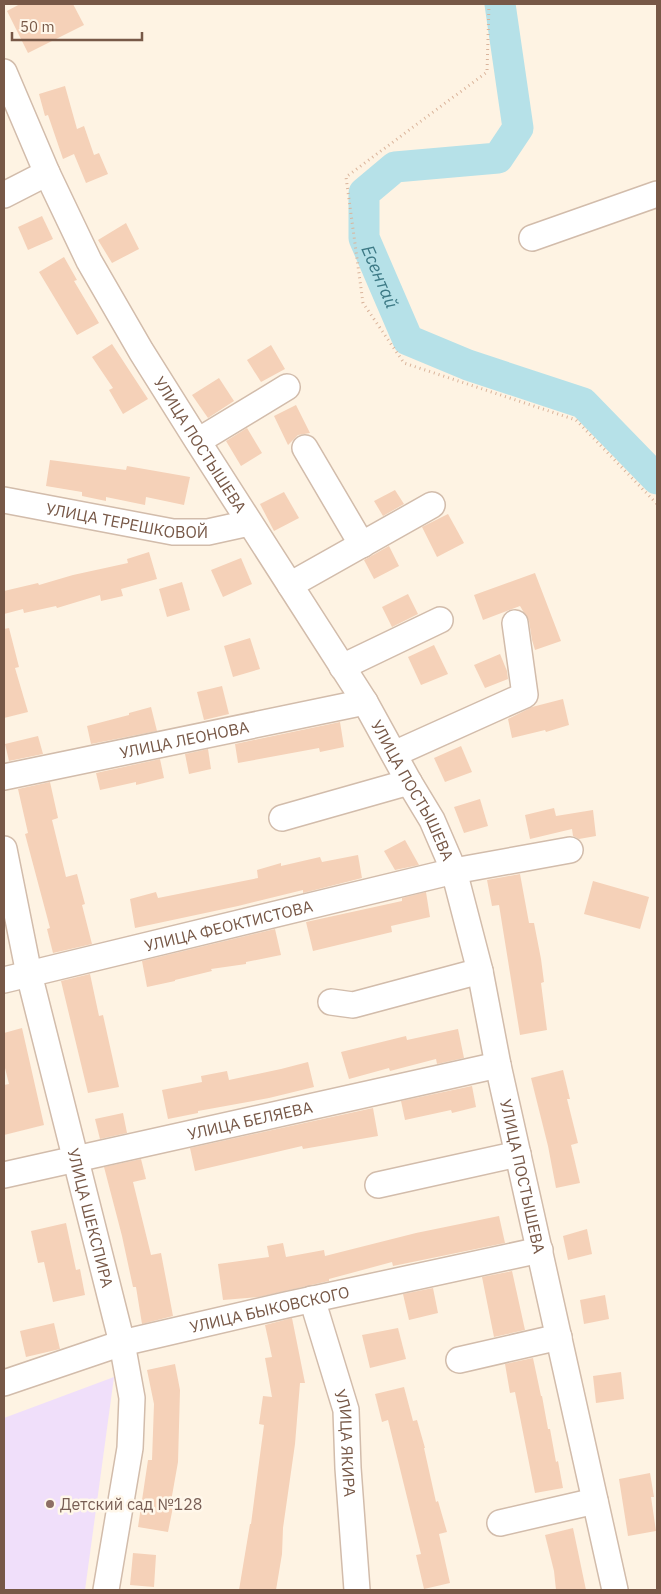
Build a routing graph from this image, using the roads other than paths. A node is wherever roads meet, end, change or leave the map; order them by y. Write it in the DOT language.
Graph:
graph roads {
  1 [pos="4,72"];
  2 [pos="47,173"];
  3 [pos="657,194"];
  4 [pos="4,195"];
  5 [pos="532,238"];
  6 [pos="287,387"];
  7 [pos="198,441"];
  8 [pos="305,448"];
  9 [pos="4,500"];
  10 [pos="432,506"];
  11 [pos="249,523"];
  12 [pos="362,545"];
  13 [pos="290,585"];
  14 [pos="440,620"];
  15 [pos="514,622"];
  16 [pos="342,667"];
  17 [pos="365,702"];
  18 [pos="394,754"];
  19 [pos="4,777"];
  20 [pos="409,782"];
  21 [pos="282,818"];
  22 [pos="4,849"];
  23 [pos="570,850"];
  24 [pos="454,871"];
  25 [pos="480,971"];
  26 [pos="30,974"];
  27 [pos="4,980"];
  28 [pos="331,1002"];
  29 [pos="498,1065"];
  30 [pos="518,1154"];
  31 [pos="75,1158"];
  32 [pos="4,1175"];
  33 [pos="378,1185"];
  34 [pos="540,1250"];
  35 [pos="312,1299"];
  36 [pos="559,1337"];
  37 [pos="122,1343"];
  38 [pos="459,1360"];
  39 [pos="4,1383"];
  40 [pos="596,1501"];
  41 [pos="500,1523"];
  42 [pos="106,1590"];
  43 [pos="357,1590"];
  44 [pos="615,1590"];
  1 -- 2 [label="street, УЛИЦА ПОСТЫШЕВА"];
  2 -- 4 [label="street"];
  2 -- 7 [label="street, УЛИЦА ПОСТЫШЕВА"];
  3 -- 5 [label="street"];
  6 -- 7 [label="street"];
  7 -- 11 [label="street, УЛИЦА ПОСТЫШЕВА"];
  8 -- 12 [label="street"];
  9 -- 11 [label="street, УЛИЦА ТЕРЕШКОВОЙ"];
  10 -- 12 [label="street"];
  11 -- 13 [label="street, УЛИЦА ПОСТЫШЕВА"];
  12 -- 13 [label="street"];
  13 -- 16 [label="street, УЛИЦА ПОСТЫШЕВА"];
  14 -- 16 [label="street"];
  15 -- 18 [label="street"];
  16 -- 17 [label="street, УЛИЦА ПОСТЫШЕВА"];
  17 -- 18 [label="street, УЛИЦА ПОСТЫШЕВА"];
  17 -- 19 [label="street, УЛИЦА ЛЕОНОВА"];
  18 -- 20 [label="street, УЛИЦА ПОСТЫШЕВА"];
  20 -- 21 [label="street"];
  20 -- 24 [label="street, УЛИЦА ПОСТЫШЕВА"];
  22 -- 26 [label="street, УЛИЦА ШЕКСПИРА"];
  23 -- 24 [label="street, УЛИЦА ФЕОКТИСТОВА"];
  24 -- 25 [label="street, УЛИЦА ПОСТЫШЕВА"];
  24 -- 26 [label="street, УЛИЦА ФЕОКТИСТОВА"];
  25 -- 28 [label="street"];
  25 -- 29 [label="street, УЛИЦА ПОСТЫШЕВА"];
  26 -- 27 [label="street, УЛИЦА ФЕОКТИСТОВА"];
  26 -- 31 [label="street, УЛИЦА ШЕКСПИРА"];
  29 -- 30 [label="street, УЛИЦА ПОСТЫШЕВА"];
  29 -- 31 [label="street, УЛИЦА БЕЛЯЕВА"];
  30 -- 33 [label="street"];
  30 -- 34 [label="street, УЛИЦА ПОСТЫШЕВА"];
  31 -- 32 [label="street, УЛИЦА БЕЛЯЕВА"];
  31 -- 37 [label="street, УЛИЦА ШЕКСПИРА"];
  34 -- 35 [label="street, УЛИЦА БЫКОВСКОГО"];
  34 -- 36 [label="street, УЛИЦА ПОСТЫШЕВА"];
  35 -- 37 [label="street, УЛИЦА БЫКОВСКОГО"];
  35 -- 43 [label="street, УЛИЦА ЯКИРА"];
  36 -- 38 [label="street"];
  36 -- 40 [label="street, УЛИЦА ПОСТЫШЕВА"];
  37 -- 39 [label="street, УЛИЦА БЫКОВСКОГО"];
  37 -- 42 [label="street, УЛИЦА ШЕКСПИРА"];
  40 -- 41 [label="street"];
  40 -- 44 [label="street, УЛИЦА ПОСТЫШЕВА"];
}
